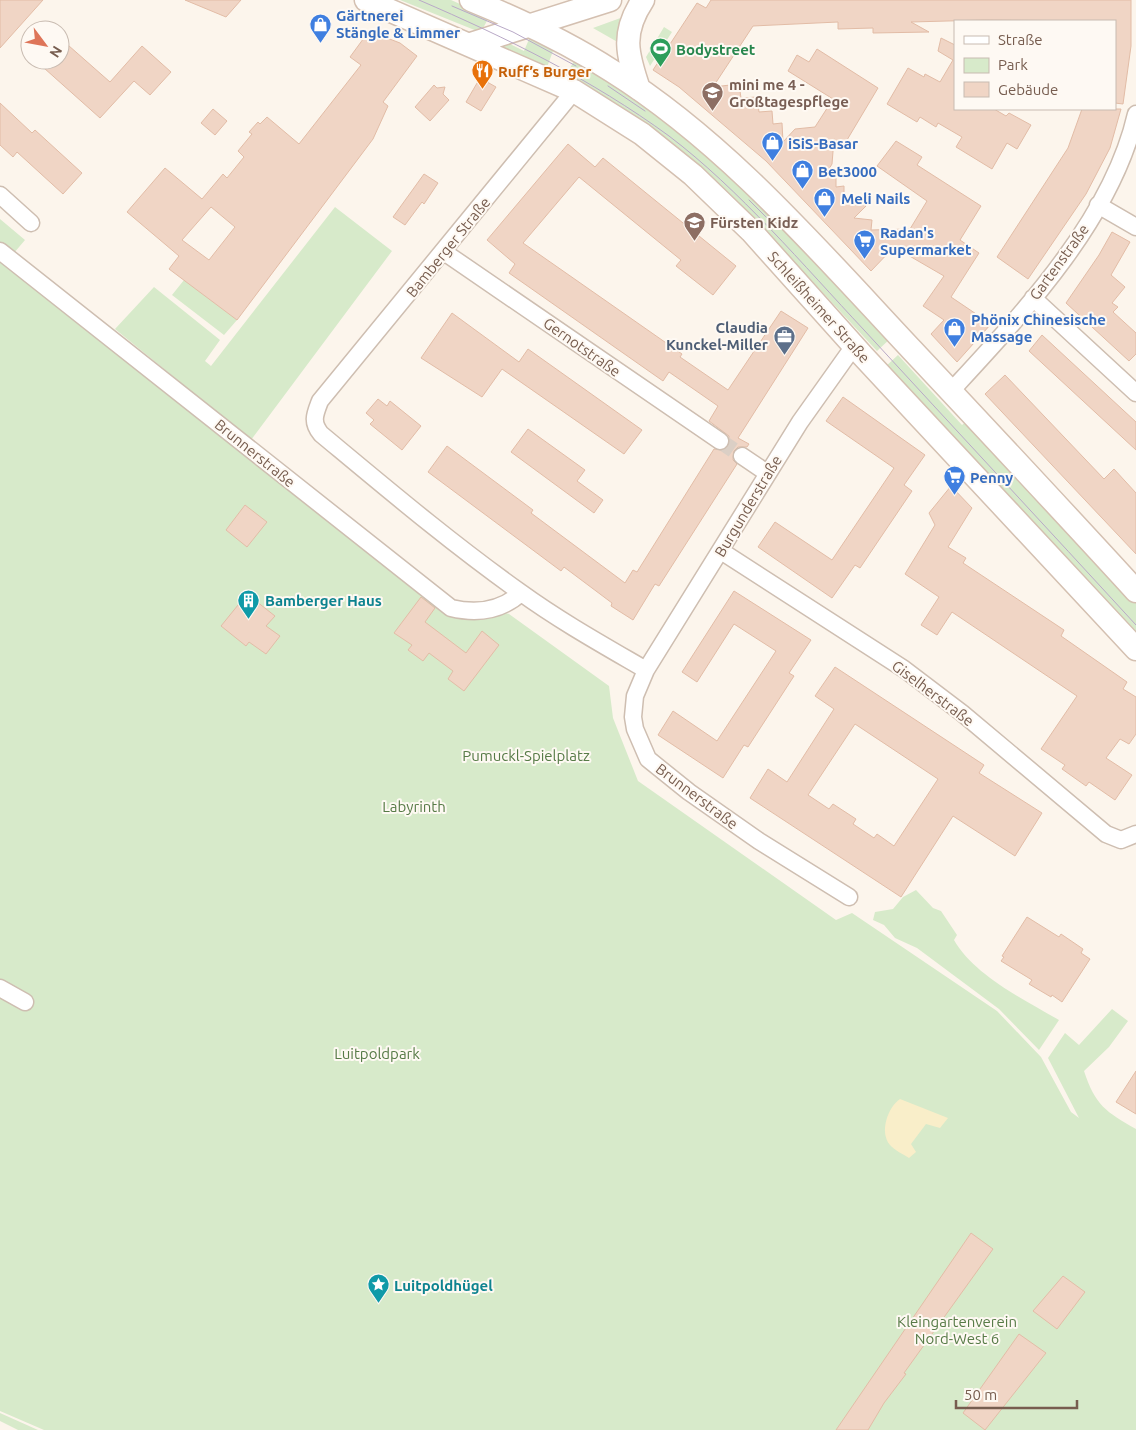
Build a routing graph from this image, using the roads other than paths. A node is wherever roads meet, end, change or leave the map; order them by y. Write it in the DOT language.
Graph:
graph roads {
  1 [pos="366,0"];
  2 [pos="471,0"];
  3 [pos="610,0"];
  4 [pos="643,0"];
  5 [pos="532,26"];
  6 [pos="471,44"];
  7 [pos="639,89"];
  8 [pos="574,91"];
  9 [pos="1136,114"];
  10 [pos="0,195"];
  11 [pos="1098,205"];
  12 [pos="31,223"];
  13 [pos="1136,227"];
  14 [pos="0,251"];
  15 [pos="444,252"];
  16 [pos="1033,298"];
  17 [pos="854,346"];
  18 [pos="952,390"];
  19 [pos="1136,393"];
  20 [pos="720,441"];
  21 [pos="742,456"];
  22 [pos="767,473"];
  23 [pos="721,551"];
  24 [pos="1136,591"];
  25 [pos="521,593"];
  26 [pos="1136,649"];
  27 [pos="646,670"];
  28 [pos="1136,834"];
  29 [pos="849,897"];
  30 [pos="0,988"];
  31 [pos="25,1002"];
  1 -- 6 [label="main road, Schleißheimer Straße"];
  2 -- 5 [label="main road"];
  3 -- 5 [label="main road"];
  4 -- 7 [label="main road"];
  5 -- 6 [label="main road"];
  5 -- 7 [label="main road"];
  6 -- 8 [label="main road, Schleißheimer Straße"];
  7 -- 18 [label="main road"];
  8 -- 15 [label="street, Bamberger Straße"];
  8 -- 17 [label="main road, Schleißheimer Straße"];
  9 -- 11 [label="street, Gartenstraße"];
  10 -- 12 [label="street"];
  11 -- 13 [label="street"];
  11 -- 16 [label="street, Gartenstraße"];
  14 -- 25 [label="street, Brunnerstraße"];
  15 -- 20 [label="street, Gernotstraße"];
  15 -- 25 [label="street, Bamberger Straße"];
  16 -- 18 [label="street, Gartenstraße"];
  16 -- 19 [label="street"];
  17 -- 22 [label="street, Burgunderstraße"];
  17 -- 26 [label="main road, Schleißheimer Straße"];
  18 -- 24 [label="main road"];
  21 -- 22 [label="street"];
  22 -- 23 [label="street, Burgunderstraße"];
  23 -- 27 [label="street, Burgunderstraße"];
  23 -- 28 [label="street, Giselherstraße"];
  25 -- 27 [label="street"];
  27 -- 29 [label="street, Brunnerstraße"];
  30 -- 31 [label="street"];
}
